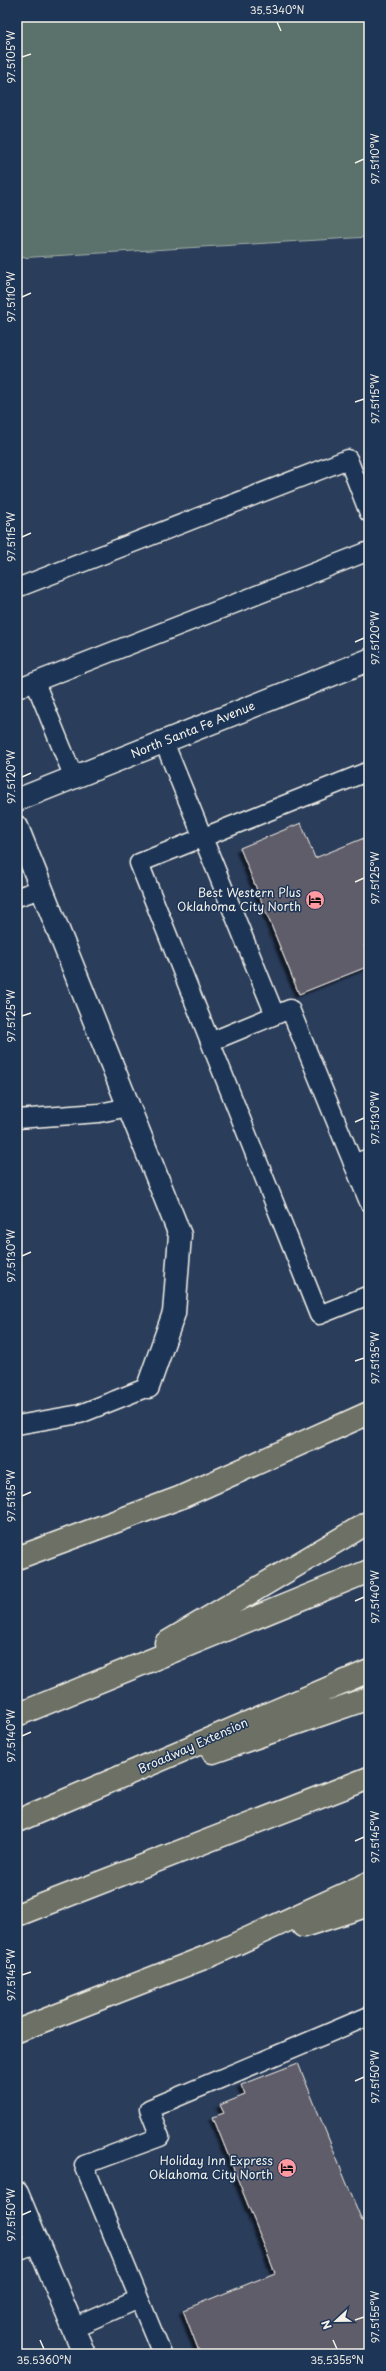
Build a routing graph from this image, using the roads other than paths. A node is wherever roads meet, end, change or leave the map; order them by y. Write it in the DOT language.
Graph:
graph roads {
  1 [pos="369,513"];
  2 [pos="369,551"];
  3 [pos="17,588"];
  4 [pos="369,660"];
  5 [pos="35,682"];
  6 [pos="17,689"];
  7 [pos="164,742"];
  8 [pos="369,771"];
  9 [pos="74,778"];
  10 [pos="17,800"];
  11 [pos="17,827"];
  12 [pos="203,838"];
  13 [pos="42,889"];
  14 [pos="17,897"];
  15 [pos="276,1015"];
  16 [pos="210,1042"];
  17 [pos="129,1107"];
  18 [pos="17,1119"];
  19 [pos="361,1161"];
  20 [pos="369,1202"];
  21 [pos="369,1295"];
  22 [pos="148,1387"];
  23 [pos="369,1413"];
  24 [pos="17,1426"];
  25 [pos="369,1522"];
  26 [pos="17,1558"];
  27 [pos="369,1571"];
  28 [pos="369,1671"];
  29 [pos="102,1681"];
  30 [pos="369,1698"];
  31 [pos="17,1715"];
  32 [pos="369,1778"];
  33 [pos="60,1804"];
  34 [pos="17,1821"];
  35 [pos="369,1883"];
  36 [pos="369,1905"];
  37 [pos="17,1915"];
  38 [pos="214,1954"];
  39 [pos="369,2016"];
  40 [pos="17,2031"];
  41 [pos="17,2192"];
  42 [pos="38,2243"];
  43 [pos="17,2251"];
  44 [pos="139,2299"];
  45 [pos="73,2328"];
  46 [pos="84,2354"];
  47 [pos="162,2354"];
  1 -- 3 [label="lane"];
  2 -- 5 [label="lane"];
  4 -- 7 [label="street, North Santa Fe Avenue"];
  5 -- 6 [label="lane"];
  5 -- 9 [label="lane"];
  7 -- 9 [label="street, North Santa Fe Avenue"];
  7 -- 12 [label="lane"];
  8 -- 12 [label="lane"];
  9 -- 10 [label="street, North Santa Fe Avenue"];
  11 -- 13 [label="street"];
  12 -- 15 [label="lane"];
  12 -- 16 [label="lane"];
  13 -- 14 [label="lane"];
  13 -- 17 [label="street"];
  15 -- 16 [label="lane"];
  15 -- 19 [label="lane"];
  16 -- 21 [label="lane"];
  17 -- 18 [label="lane"];
  17 -- 22 [label="street"];
  19 -- 20 [label="lane"];
  22 -- 24 [label="lane"];
  23 -- 26 [label="highway"];
  25 -- 29 [label="highway"];
  27 -- 29 [label="highway"];
  28 -- 33 [label="highway, Broadway Extension"];
  29 -- 31 [label="highway"];
  30 -- 33 [label="highway"];
  32 -- 37 [label="highway"];
  33 -- 34 [label="highway, Broadway Extension"];
  35 -- 38 [label="highway"];
  36 -- 38 [label="highway"];
  38 -- 40 [label="highway"];
  39 -- 44 [label="lane"];
  41 -- 42 [label="street"];
  42 -- 43 [label="lane"];
  42 -- 45 [label="street"];
  44 -- 45 [label="lane"];
  44 -- 47 [label="lane"];
  45 -- 46 [label="street"];
}
